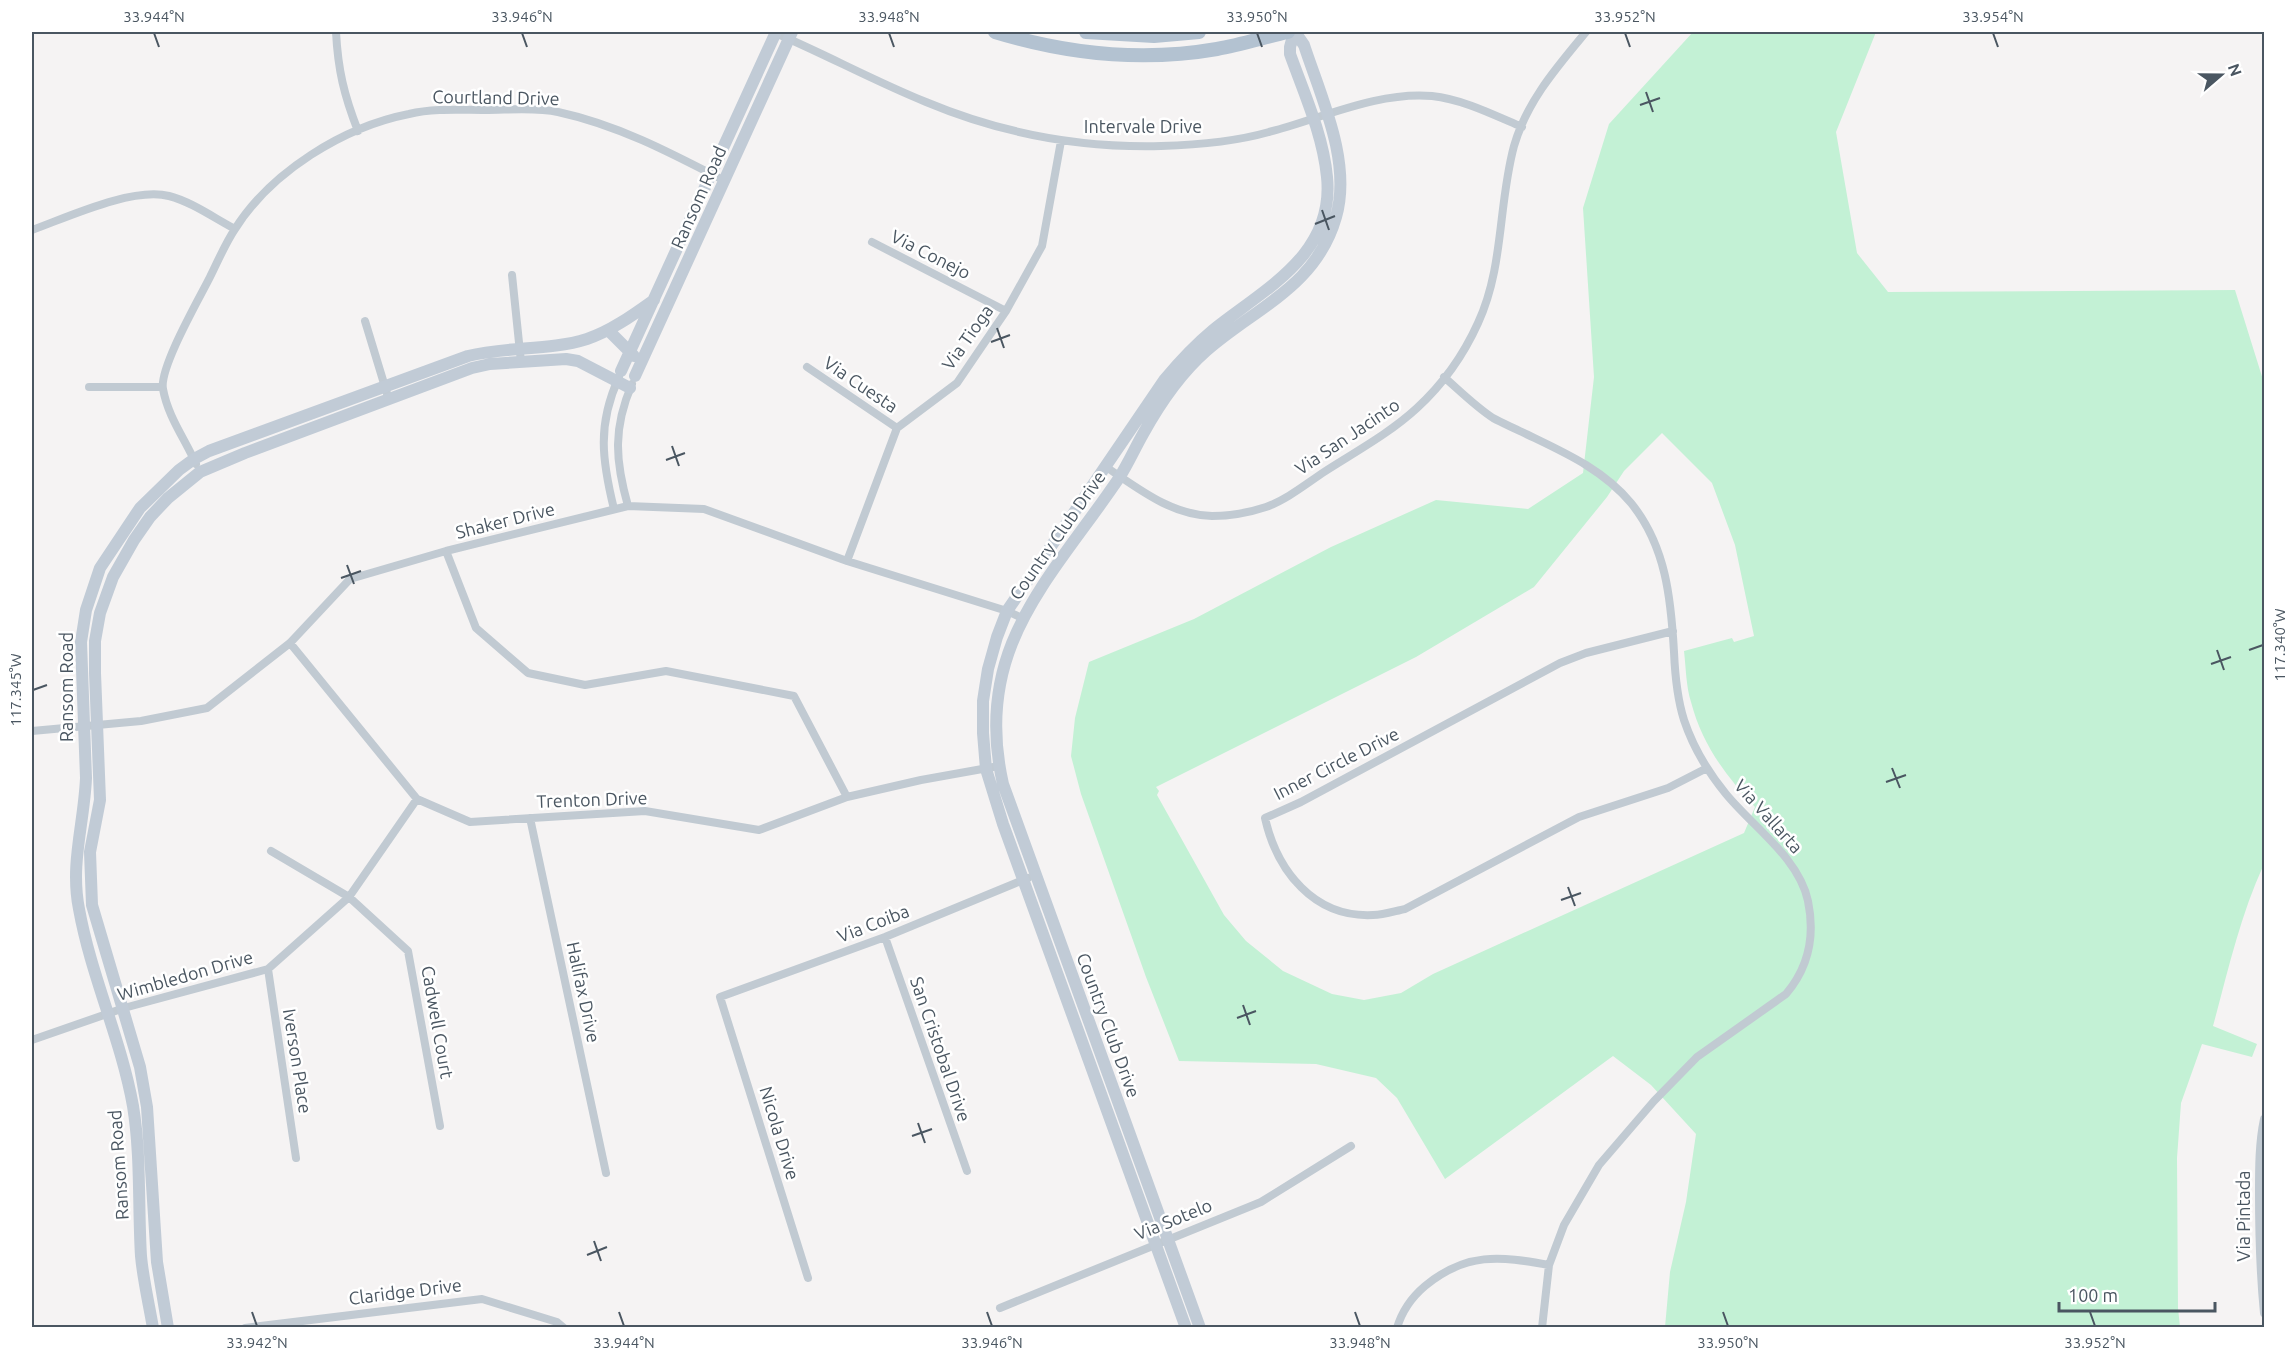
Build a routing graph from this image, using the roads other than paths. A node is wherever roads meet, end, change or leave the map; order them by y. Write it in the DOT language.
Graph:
graph roads {
  1 [pos="336,32"];
  2 [pos="775,32"];
  3 [pos="995,32"];
  4 [pos="1086,32"];
  5 [pos="1199,32"];
  6 [pos="1288,32"];
  7 [pos="1295,32"];
  8 [pos="1586,32"];
  9 [pos="790,34"];
  10 [pos="1327,116"];
  11 [pos="1313,120"];
  12 [pos="1522,127"];
  13 [pos="358,130"];
  14 [pos="1061,141"];
  15 [pos="712,175"];
  16 [pos="725,181"];
  17 [pos="235,229"];
  18 [pos="32,230"];
  19 [pos="872,242"];
  20 [pos="512,275"];
  21 [pos="654,300"];
  22 [pos="1006,311"];
  23 [pos="365,321"];
  24 [pos="608,330"];
  25 [pos="519,348"];
  26 [pos="630,351"];
  27 [pos="521,362"];
  28 [pos="641,363"];
  29 [pos="807,367"];
  30 [pos="619,376"];
  31 [pos="635,376"];
  32 [pos="1444,377"];
  33 [pos="89,387"];
  34 [pos="162,387"];
  35 [pos="385,387"];
  36 [pos="630,388"];
  37 [pos="389,400"];
  38 [pos="897,428"];
  39 [pos="194,459"];
  40 [pos="1106,467"];
  41 [pos="200,472"];
  42 [pos="1120,476"];
  43 [pos="628,506"];
  44 [pos="614,509"];
  45 [pos="446,551"];
  46 [pos="847,561"];
  47 [pos="1007,611"];
  48 [pos="1022,618"];
  49 [pos="1672,631"];
  50 [pos="290,643"];
  51 [pos="91,725"];
  52 [pos="32,731"];
  53 [pos="999,766"];
  54 [pos="1707,768"];
  55 [pos="986,769"];
  56 [pos="847,797"];
  57 [pos="417,799"];
  58 [pos="530,818"];
  59 [pos="271,851"];
  60 [pos="1030,878"];
  61 [pos="349,897"];
  62 [pos="885,937"];
  63 [pos="267,969"];
  64 [pos="720,997"];
  65 [pos="124,1008"];
  66 [pos="108,1013"];
  67 [pos="32,1040"];
  68 [pos="2265,1119"];
  69 [pos="440,1126"];
  70 [pos="1350,1146"];
  71 [pos="296,1158"];
  72 [pos="967,1171"];
  73 [pos="606,1173"];
  74 [pos="1162,1241"];
  75 [pos="1549,1265"];
  76 [pos="808,1278"];
  77 [pos="1000,1308"];
  78 [pos="2265,1313"];
  79 [pos="153,1328"];
  80 [pos="168,1328"];
  81 [pos="245,1328"];
  82 [pos="564,1328"];
  83 [pos="1186,1328"];
  84 [pos="1200,1328"];
  85 [pos="1396,1328"];
  86 [pos="1542,1328"];
  1 -- 13 [label="street"];
  2 -- 9 [label="street, Intervale Drive"];
  2 -- 15 [label="street, Ransom Road"];
  3 -- 6 [label="main road"];
  4 -- 5 [label="main road"];
  7 -- 10 [label="street, Country Club Drive"];
  7 -- 11 [label="street, Country Club Drive"];
  8 -- 12 [label="street, Via San Jacinto"];
  9 -- 14 [label="street, Intervale Drive"];
  9 -- 16 [label="street, Ransom Road"];
  10 -- 11 [label="street, Intervale Drive"];
  10 -- 12 [label="street, Intervale Drive"];
  10 -- 42 [label="street, Country Club Drive"];
  11 -- 14 [label="street, Intervale Drive"];
  11 -- 40 [label="street, Country Club Drive"];
  12 -- 32 [label="street, Via San Jacinto"];
  13 -- 15 [label="street, Courtland Drive"];
  13 -- 17 [label="street, Courtland Drive"];
  14 -- 22 [label="street, Via Tioga"];
  15 -- 16 [label="street, Courtland Drive"];
  15 -- 21 [label="street, Ransom Road"];
  16 -- 28 [label="street, Ransom Road"];
  17 -- 18 [label="street"];
  17 -- 34 [label="street, Courtland Drive"];
  19 -- 22 [label="street, Via Conejo"];
  20 -- 25 [label="street"];
  21 -- 24 [label="street, Ransom Road"];
  21 -- 26 [label="street, Ransom Road"];
  22 -- 38 [label="street, Via Tioga"];
  23 -- 35 [label="street"];
  24 -- 25 [label="street, Ransom Road"];
  24 -- 26 [label="street"];
  25 -- 27 [label="street"];
  25 -- 35 [label="street, Ransom Road"];
  26 -- 28 [label="street"];
  26 -- 30 [label="street, Ransom Road"];
  27 -- 30 [label="street, Ransom Road"];
  27 -- 37 [label="street, Ransom Road"];
  28 -- 31 [label="street, Ransom Road"];
  29 -- 38 [label="street, Via Cuesta"];
  30 -- 36 [label="street, Ransom Road"];
  30 -- 44 [label="street"];
  31 -- 36 [label="street"];
  32 -- 42 [label="street, Via San Jacinto"];
  32 -- 49 [label="street, Via Vallarta"];
  33 -- 34 [label="street"];
  34 -- 39 [label="street"];
  35 -- 37 [label="street"];
  35 -- 39 [label="street, Ransom Road"];
  36 -- 43 [label="street"];
  37 -- 41 [label="street, Ransom Road"];
  38 -- 46 [label="street"];
  39 -- 41 [label="street"];
  39 -- 51 [label="street, Ransom Road"];
  40 -- 42 [label="street, Via San Jacinto"];
  40 -- 47 [label="street, Country Club Drive"];
  41 -- 51 [label="street, Ransom Road"];
  42 -- 48 [label="street, Country Club Drive"];
  43 -- 44 [label="street, Shaker Drive"];
  43 -- 46 [label="street, Shaker Drive"];
  44 -- 45 [label="street, Shaker Drive"];
  45 -- 50 [label="street, Shaker Drive"];
  45 -- 56 [label="street"];
  46 -- 47 [label="street, Shaker Drive"];
  47 -- 48 [label="street, Shaker Drive"];
  47 -- 55 [label="street, Country Club Drive"];
  48 -- 53 [label="street, Country Club Drive"];
  49 -- 54 [label="street, Via Vallarta"];
  49 -- 54 [label="street, Inner Circle Drive"];
  50 -- 51 [label="street, Shaker Drive"];
  50 -- 57 [label="street, Trenton Drive"];
  51 -- 52 [label="street, Shaker Drive"];
  51 -- 65 [label="street, Ransom Road"];
  51 -- 66 [label="street, Ransom Road"];
  53 -- 55 [label="street, Trenton Drive"];
  53 -- 60 [label="street, Country Club Drive"];
  54 -- 75 [label="street, Via Vallarta"];
  55 -- 56 [label="street, Trenton Drive"];
  55 -- 60 [label="street, Country Club Drive"];
  56 -- 58 [label="street, Trenton Drive"];
  57 -- 58 [label="street, Trenton Drive"];
  57 -- 61 [label="street, Wimbledon Drive"];
  58 -- 73 [label="street, Halifax Drive"];
  59 -- 61 [label="street, Cadwell Court"];
  60 -- 62 [label="street, Via Coiba"];
  60 -- 74 [label="street, Country Club Drive"];
  61 -- 63 [label="street, Wimbledon Drive"];
  61 -- 69 [label="street, Cadwell Court"];
  62 -- 64 [label="street, Via Coiba"];
  62 -- 72 [label="street, San Cristobal Drive"];
  63 -- 65 [label="street, Wimbledon Drive"];
  63 -- 71 [label="street, Iverson Place"];
  64 -- 76 [label="street, Nicola Drive"];
  65 -- 66 [label="street, Wimbledon Drive"];
  65 -- 80 [label="street, Ransom Road"];
  66 -- 67 [label="street, Wimbledon Drive"];
  66 -- 79 [label="street, Ransom Road"];
  68 -- 78 [label="street, Via Pintada"];
  70 -- 74 [label="street, Via Sotelo"];
  74 -- 77 [label="street, Via Sotelo"];
  74 -- 83 [label="street, Country Club Drive"];
  74 -- 84 [label="street, Country Club Drive"];
  75 -- 85 [label="street"];
  75 -- 86 [label="street, Via Vallarta"];
  81 -- 82 [label="street, Claridge Drive"];
}
